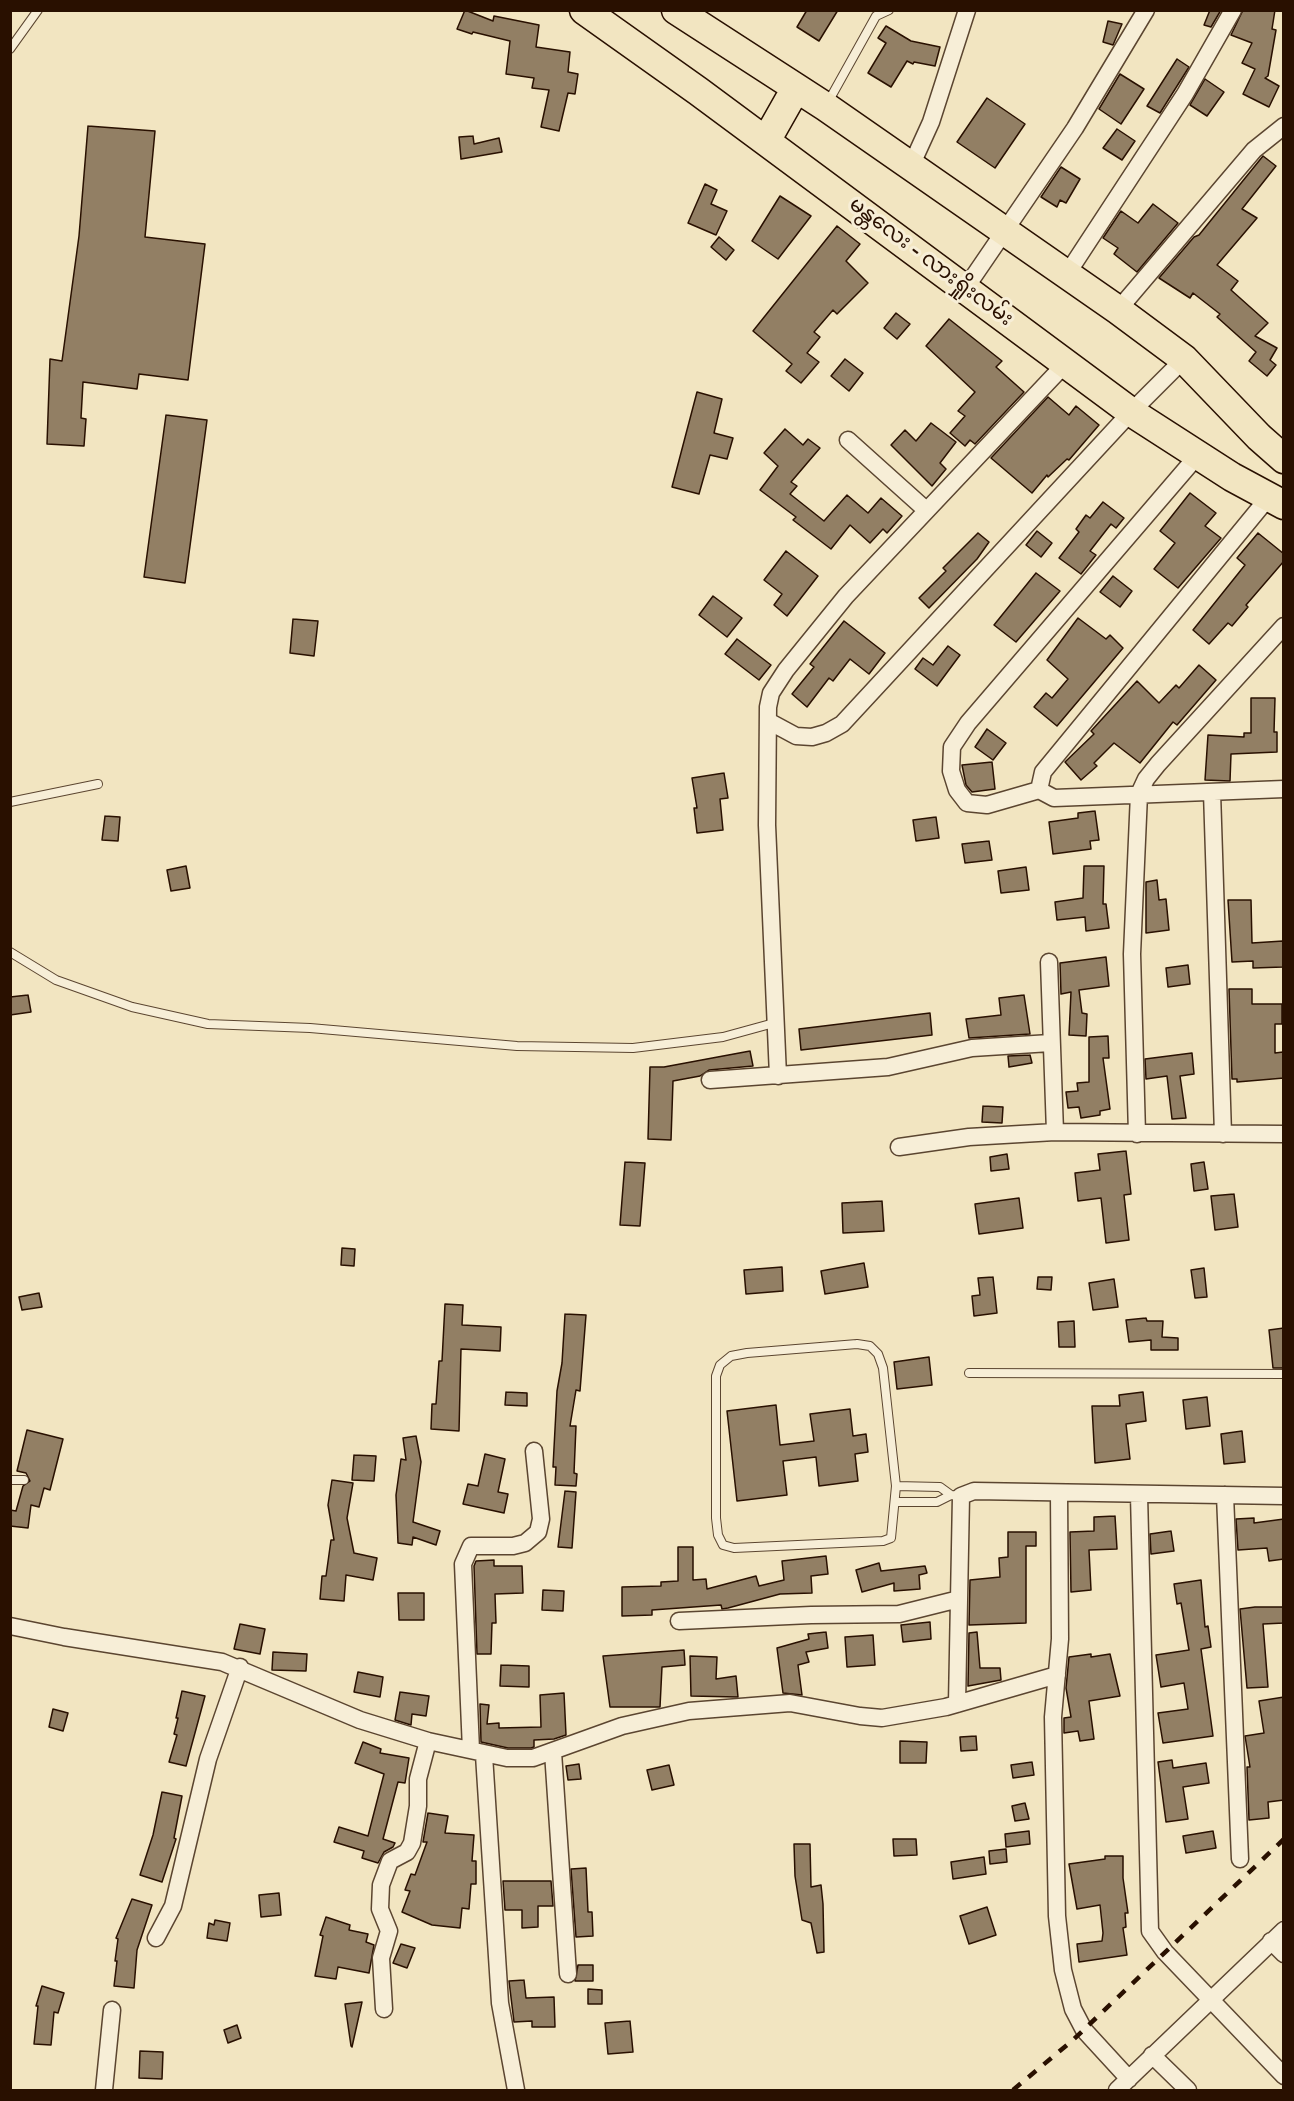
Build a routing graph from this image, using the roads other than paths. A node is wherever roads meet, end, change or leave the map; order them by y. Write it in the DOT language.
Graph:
graph roads {
  1 [pos="38,10"];
  2 [pos="584,10"];
  3 [pos="676,10"];
  4 [pos="889,10"];
  5 [pos="967,10"];
  6 [pos="1146,10"];
  7 [pos="1233,10"];
  8 [pos="10,49"];
  9 [pos="796,88"];
  10 [pos="826,107"];
  11 [pos="1284,126"];
  12 [pos="766,141"];
  13 [pos="911,166"];
  14 [pos="1003,230"];
  15 [pos="1067,274"];
  16 [pos="965,289"];
  17 [pos="1118,310"];
  18 [pos="1184,359"];
  19 [pos="1066,363"];
  20 [pos="1131,412"];
  21 [pos="848,440"];
  22 [pos="1198,455"];
  23 [pos="1284,459"];
  24 [pos="1276,502"];
  25 [pos="926,510"];
  26 [pos="1284,626"];
  27 [pos="770,722"];
  28 [pos="98,784"];
  29 [pos="1284,789"];
  30 [pos="1039,790"];
  31 [pos="1212,792"];
  32 [pos="1139,794"];
  33 [pos="10,802"];
  34 [pos="10,952"];
  35 [pos="1049,962"];
  36 [pos="774,1023"];
  37 [pos="1050,1043"];
  38 [pos="778,1076"];
  39 [pos="710,1080"];
  40 [pos="1055,1132"];
  41 [pos="1137,1134"];
  42 [pos="1223,1134"];
  43 [pos="1284,1134"];
  44 [pos="899,1147"];
  45 [pos="969,1373"];
  46 [pos="1284,1374"];
  47 [pos="534,1451"];
  48 [pos="10,1480"];
  49 [pos="24,1480"];
  50 [pos="896,1486"];
  51 [pos="1059,1493"];
  52 [pos="1225,1495"];
  53 [pos="956,1496"];
  54 [pos="1139,1496"];
  55 [pos="1284,1496"];
  56 [pos="896,1503"];
  57 [pos="959,1599"];
  58 [pos="679,1621"];
  59 [pos="10,1626"];
  60 [pos="240,1667"];
  61 [pos="1057,1675"];
  62 [pos="957,1704"];
  63 [pos="428,1741"];
  64 [pos="553,1752"];
  65 [pos="477,1753"];
  66 [pos="1240,1860"];
  67 [pos="1284,1929"];
  68 [pos="156,1938"];
  69 [pos="1271,1941"];
  70 [pos="1284,1954"];
  71 [pos="568,1974"];
  72 [pos="1211,2000"];
  73 [pos="384,2009"];
  74 [pos="112,2010"];
  75 [pos="1152,2055"];
  76 [pos="1284,2076"];
  77 [pos="1123,2085"];
  78 [pos="104,2091"];
  79 [pos="516,2091"];
  80 [pos="1188,2091"];
  1 -- 8 [label="lane"];
  2 -- 12 [label="highway, မန္တလေး - လားရှိုးလမ်း"];
  3 -- 9 [label="highway"];
  4 -- 10 [label="lane"];
  5 -- 13 [label="street"];
  6 -- 14 [label="street"];
  7 -- 15 [label="street"];
  9 -- 10 [label="highway"];
  9 -- 12 [label="highway"];
  10 -- 13 [label="highway"];
  11 -- 17 [label="street"];
  12 -- 16 [label="highway, မန္တလေး - လားရှိုးလမ်း"];
  13 -- 14 [label="highway"];
  14 -- 15 [label="highway"];
  14 -- 16 [label="street"];
  15 -- 17 [label="highway"];
  16 -- 19 [label="highway, မန္တလေး - လားရှိုးလမ်း"];
  17 -- 18 [label="highway"];
  18 -- 20 [label="street"];
  18 -- 23 [label="highway"];
  19 -- 20 [label="highway, မန္တလေး - လားရှိုးလမ်း"];
  19 -- 25 [label="street"];
  20 -- 22 [label="highway, မန္တလေး - လားရှိုးလမ်း"];
  20 -- 27 [label="street"];
  21 -- 25 [label="street"];
  22 -- 24 [label="highway, မန္တလေး - လားရှိုးလမ်း"];
  22 -- 30 [label="street"];
  24 -- 30 [label="street"];
  25 -- 27 [label="street"];
  26 -- 32 [label="street"];
  27 -- 36 [label="street"];
  28 -- 33 [label="lane"];
  29 -- 31 [label="street"];
  30 -- 32 [label="street"];
  31 -- 32 [label="street"];
  31 -- 42 [label="street"];
  32 -- 41 [label="street"];
  34 -- 36 [label="lane"];
  35 -- 37 [label="street"];
  36 -- 38 [label="street"];
  37 -- 38 [label="street"];
  37 -- 40 [label="street"];
  38 -- 39 [label="street"];
  40 -- 41 [label="street"];
  40 -- 44 [label="street"];
  41 -- 42 [label="street"];
  42 -- 43 [label="street"];
  45 -- 46 [label="lane"];
  47 -- 65 [label="street"];
  48 -- 49 [label="lane"];
  50 -- 53 [label="lane"];
  50 -- 56 [label="lane"];
  50 -- 56 [label="lane"];
  51 -- 53 [label="street"];
  51 -- 54 [label="street"];
  51 -- 61 [label="street"];
  52 -- 54 [label="street"];
  52 -- 55 [label="street"];
  52 -- 66 [label="street"];
  53 -- 56 [label="lane"];
  53 -- 57 [label="street"];
  54 -- 72 [label="street"];
  57 -- 58 [label="street"];
  57 -- 62 [label="street"];
  59 -- 60 [label="street"];
  60 -- 63 [label="street"];
  60 -- 68 [label="street"];
  61 -- 62 [label="street"];
  61 -- 77 [label="street"];
  62 -- 64 [label="street"];
  63 -- 65 [label="street"];
  63 -- 73 [label="street"];
  64 -- 65 [label="street"];
  64 -- 71 [label="street"];
  65 -- 79 [label="street"];
  67 -- 69 [label="street"];
  69 -- 70 [label="street"];
  69 -- 72 [label="street"];
  72 -- 75 [label="street"];
  72 -- 76 [label="street"];
  74 -- 78 [label="street"];
  75 -- 77 [label="street"];
  75 -- 80 [label="street"];
}
